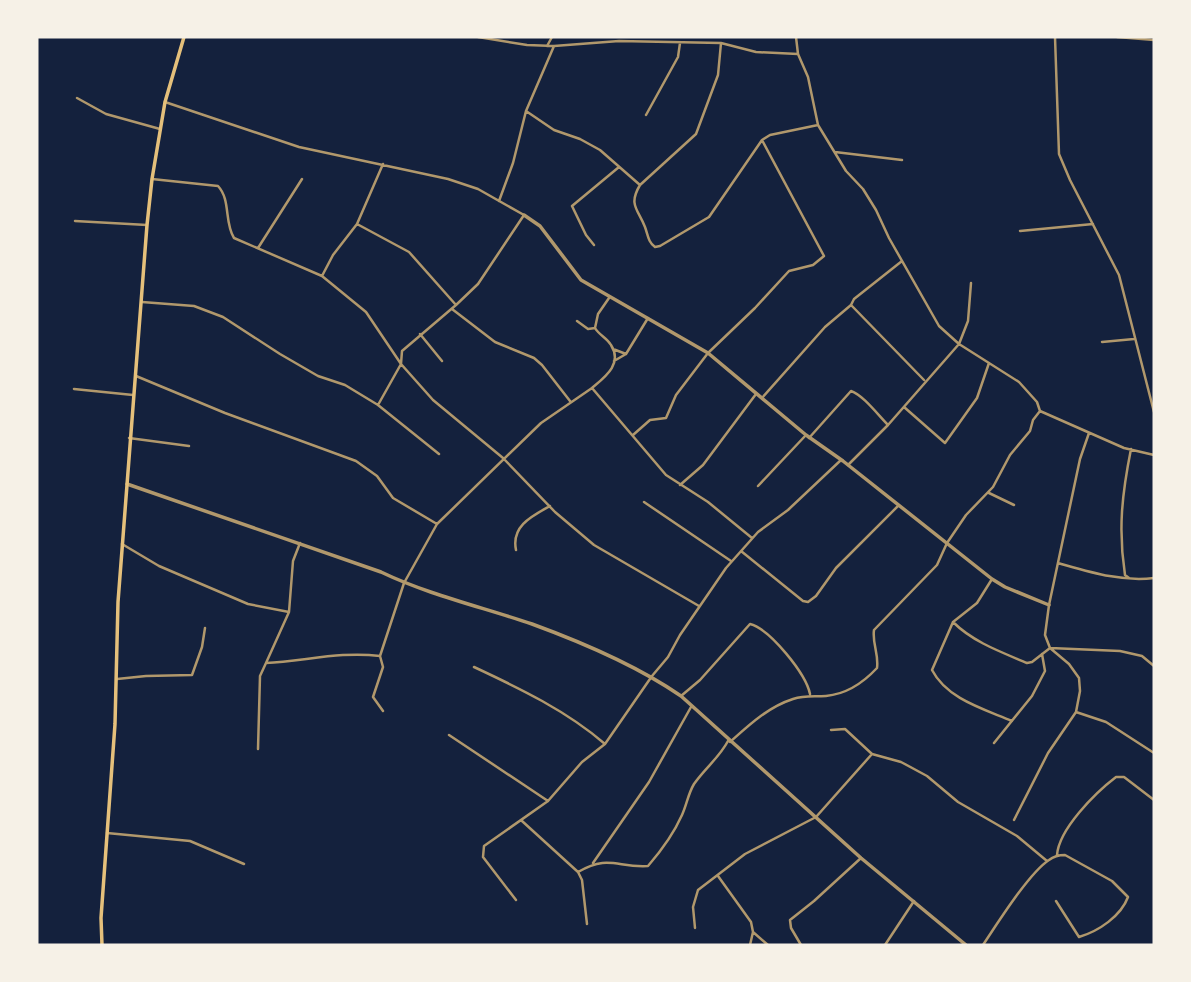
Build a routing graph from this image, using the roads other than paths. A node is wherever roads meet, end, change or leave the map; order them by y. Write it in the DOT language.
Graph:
graph roads {
  1 [pos="184,37"];
  2 [pos="478,37"];
  3 [pos="552,37"];
  4 [pos="796,37"];
  5 [pos="1055,37"];
  6 [pos="1117,37"];
  7 [pos="1154,40"];
  8 [pos="680,43"];
  9 [pos="721,43"];
  10 [pos="547,46"];
  11 [pos="554,46"];
  12 [pos="798,54"];
  13 [pos="77,98"];
  14 [pos="165,102"];
  15 [pos="526,111"];
  16 [pos="646,115"];
  17 [pos="818,125"];
  18 [pos="160,129"];
  19 [pos="762,140"];
  20 [pos="835,152"];
  21 [pos="902,160"];
  22 [pos="383,164"];
  23 [pos="619,166"];
  24 [pos="152,179"];
  25 [pos="302,179"];
  26 [pos="640,185"];
  27 [pos="499,201"];
  28 [pos="524,215"];
  29 [pos="75,221"];
  30 [pos="357,224"];
  31 [pos="1093,224"];
  32 [pos="147,225"];
  33 [pos="1020,231"];
  34 [pos="594,245"];
  35 [pos="258,248"];
  36 [pos="902,261"];
  37 [pos="322,276"];
  38 [pos="971,282"];
  39 [pos="609,298"];
  40 [pos="142,302"];
  41 [pos="456,305"];
  42 [pos="851,305"];
  43 [pos="452,309"];
  44 [pos="648,317"];
  45 [pos="577,321"];
  46 [pos="595,328"];
  47 [pos="420,334"];
  48 [pos="1134,339"];
  49 [pos="1102,342"];
  50 [pos="959,344"];
  51 [pos="613,349"];
  52 [pos="708,353"];
  53 [pos="626,354"];
  54 [pos="442,361"];
  55 [pos="614,361"];
  56 [pos="989,363"];
  57 [pos="401,364"];
  58 [pos="135,376"];
  59 [pos="925,381"];
  60 [pos="592,388"];
  61 [pos="1149,388"];
  62 [pos="1154,388"];
  63 [pos="74,389"];
  64 [pos="756,394"];
  65 [pos="133,395"];
  66 [pos="762,398"];
  67 [pos="570,401"];
  68 [pos="378,405"];
  69 [pos="904,407"];
  70 [pos="1040,411"];
  71 [pos="1154,412"];
  72 [pos="888,425"];
  73 [pos="1089,433"];
  74 [pos="632,435"];
  75 [pos="808,437"];
  76 [pos="129,438"];
  77 [pos="188,446"];
  78 [pos="1131,449"];
  79 [pos="439,454"];
  80 [pos="1154,455"];
  81 [pos="503,458"];
  82 [pos="842,460"];
  83 [pos="848,465"];
  84 [pos="127,484"];
  85 [pos="680,485"];
  86 [pos="758,486"];
  87 [pos="989,493"];
  88 [pos="644,502"];
  89 [pos="1014,505"];
  90 [pos="550,506"];
  91 [pos="898,506"];
  92 [pos="437,524"];
  93 [pos="752,538"];
  94 [pos="300,543"];
  95 [pos="947,543"];
  96 [pos="122,544"];
  97 [pos="516,550"];
  98 [pos="741,551"];
  99 [pos="731,562"];
  100 [pos="1058,562"];
  101 [pos="1129,578"];
  102 [pos="1154,578"];
  103 [pos="992,579"];
  104 [pos="404,583"];
  105 [pos="1049,605"];
  106 [pos="699,606"];
  107 [pos="289,612"];
  108 [pos="953,622"];
  109 [pos="205,628"];
  110 [pos="1050,648"];
  111 [pos="1042,654"];
  112 [pos="380,656"];
  113 [pos="266,663"];
  114 [pos="1154,666"];
  115 [pos="474,667"];
  116 [pos="652,676"];
  117 [pos="117,680"];
  118 [pos="810,695"];
  119 [pos="681,696"];
  120 [pos="691,706"];
  121 [pos="383,711"];
  122 [pos="1076,712"];
  123 [pos="1012,721"];
  124 [pos="831,730"];
  125 [pos="449,735"];
  126 [pos="729,741"];
  127 [pos="994,743"];
  128 [pos="606,744"];
  129 [pos="258,749"];
  130 [pos="1154,753"];
  131 [pos="872,754"];
  132 [pos="1154,800"];
  133 [pos="548,801"];
  134 [pos="816,817"];
  135 [pos="1014,820"];
  136 [pos="522,821"];
  137 [pos="107,832"];
  138 [pos="1057,855"];
  139 [pos="861,859"];
  140 [pos="1047,861"];
  141 [pos="593,863"];
  142 [pos="244,864"];
  143 [pos="578,872"];
  144 [pos="718,876"];
  145 [pos="516,900"];
  146 [pos="914,901"];
  147 [pos="1056,901"];
  148 [pos="587,924"];
  149 [pos="695,928"];
  150 [pos="753,932"];
  151 [pos="102,945"];
  152 [pos="750,945"];
  153 [pos="768,945"];
  154 [pos="800,945"];
  155 [pos="885,945"];
  156 [pos="966,945"];
  157 [pos="983,945"];
  1 -- 14 [label="main road"];
  2 -- 10 [label="street"];
  3 -- 10 [label="street"];
  4 -- 12 [label="street"];
  5 -- 31 [label="street"];
  6 -- 7 [label="street"];
  8 -- 9 [label="street"];
  8 -- 11 [label="street"];
  8 -- 16 [label="street"];
  9 -- 12 [label="street"];
  9 -- 26 [label="street"];
  10 -- 11 [label="street"];
  11 -- 15 [label="street"];
  12 -- 17 [label="street"];
  13 -- 18 [label="street"];
  14 -- 18 [label="main road"];
  14 -- 22 [label="street"];
  15 -- 23 [label="street"];
  15 -- 27 [label="street"];
  17 -- 19 [label="street"];
  17 -- 20 [label="street"];
  18 -- 24 [label="main road"];
  19 -- 26 [label="street"];
  19 -- 52 [label="street"];
  20 -- 21 [label="street"];
  20 -- 36 [label="street"];
  22 -- 27 [label="street"];
  22 -- 30 [label="street"];
  23 -- 26 [label="street"];
  23 -- 34 [label="street"];
  24 -- 32 [label="main road"];
  24 -- 35 [label="street"];
  25 -- 35 [label="street"];
  27 -- 28 [label="street"];
  28 -- 39 [label="street"];
  28 -- 41 [label="street"];
  29 -- 32 [label="street"];
  30 -- 37 [label="street"];
  30 -- 41 [label="street"];
  31 -- 33 [label="street"];
  31 -- 48 [label="street"];
  32 -- 40 [label="main road"];
  35 -- 37 [label="street"];
  36 -- 42 [label="street"];
  36 -- 50 [label="street"];
  37 -- 57 [label="street"];
  38 -- 50 [label="street"];
  39 -- 44 [label="street"];
  39 -- 46 [label="street"];
  40 -- 58 [label="main road"];
  40 -- 68 [label="street"];
  41 -- 43 [label="street"];
  42 -- 59 [label="street"];
  42 -- 66 [label="street"];
  43 -- 47 [label="street"];
  43 -- 67 [label="street"];
  44 -- 52 [label="street"];
  44 -- 53 [label="street"];
  45 -- 46 [label="street"];
  46 -- 51 [label="street"];
  47 -- 54 [label="street"];
  47 -- 57 [label="street"];
  48 -- 49 [label="street"];
  48 -- 61 [label="street"];
  50 -- 56 [label="street"];
  50 -- 59 [label="street"];
  51 -- 53 [label="street"];
  51 -- 55 [label="street"];
  52 -- 64 [label="street"];
  52 -- 74 [label="street"];
  53 -- 55 [label="street"];
  55 -- 60 [label="street"];
  56 -- 69 [label="street"];
  56 -- 70 [label="street"];
  57 -- 68 [label="street"];
  57 -- 81 [label="street"];
  58 -- 65 [label="main road"];
  58 -- 92 [label="street"];
  59 -- 69 [label="street"];
  60 -- 67 [label="street"];
  60 -- 74 [label="street"];
  61 -- 62 [label="street"];
  61 -- 71 [label="street"];
  63 -- 65 [label="street"];
  64 -- 66 [label="street"];
  64 -- 85 [label="street"];
  65 -- 76 [label="main road"];
  66 -- 75 [label="street"];
  67 -- 81 [label="street"];
  68 -- 79 [label="street"];
  69 -- 72 [label="street"];
  70 -- 73 [label="street"];
  70 -- 87 [label="street"];
  72 -- 75 [label="street"];
  72 -- 83 [label="street"];
  73 -- 78 [label="street"];
  73 -- 100 [label="street"];
  74 -- 85 [label="street"];
  75 -- 82 [label="street"];
  75 -- 86 [label="street"];
  76 -- 77 [label="street"];
  76 -- 84 [label="main road"];
  78 -- 80 [label="street"];
  78 -- 101 [label="street"];
  81 -- 90 [label="street"];
  81 -- 92 [label="street"];
  82 -- 83 [label="street"];
  82 -- 93 [label="street"];
  83 -- 91 [label="street"];
  84 -- 94 [label="street"];
  84 -- 96 [label="main road"];
  85 -- 93 [label="street"];
  87 -- 89 [label="street"];
  87 -- 95 [label="street"];
  88 -- 99 [label="street"];
  90 -- 97 [label="street"];
  90 -- 106 [label="street"];
  91 -- 95 [label="street"];
  91 -- 98 [label="street"];
  92 -- 104 [label="street"];
  93 -- 98 [label="street"];
  94 -- 104 [label="street"];
  94 -- 107 [label="street"];
  95 -- 103 [label="street"];
  95 -- 118 [label="street"];
  96 -- 107 [label="street"];
  96 -- 117 [label="main road"];
  98 -- 99 [label="street"];
  99 -- 106 [label="street"];
  100 -- 101 [label="street"];
  100 -- 105 [label="street"];
  101 -- 102 [label="street"];
  103 -- 105 [label="street"];
  103 -- 108 [label="street"];
  104 -- 112 [label="street"];
  104 -- 116 [label="street"];
  105 -- 110 [label="street"];
  106 -- 116 [label="street"];
  107 -- 113 [label="street"];
  108 -- 111 [label="street"];
  108 -- 123 [label="street"];
  109 -- 117 [label="street"];
  110 -- 111 [label="street"];
  110 -- 114 [label="street"];
  110 -- 122 [label="street"];
  111 -- 123 [label="street"];
  112 -- 113 [label="street"];
  112 -- 121 [label="street"];
  113 -- 129 [label="street"];
  115 -- 128 [label="street"];
  116 -- 119 [label="street"];
  116 -- 128 [label="street"];
  117 -- 137 [label="main road"];
  118 -- 119 [label="street"];
  118 -- 126 [label="street"];
  119 -- 120 [label="street"];
  120 -- 126 [label="street"];
  120 -- 141 [label="street"];
  122 -- 130 [label="street"];
  122 -- 135 [label="street"];
  123 -- 127 [label="street"];
  124 -- 131 [label="street"];
  125 -- 133 [label="street"];
  126 -- 134 [label="street"];
  126 -- 141 [label="street"];
  128 -- 133 [label="street"];
  131 -- 134 [label="street"];
  131 -- 140 [label="street"];
  132 -- 138 [label="street"];
  133 -- 136 [label="street"];
  134 -- 139 [label="street"];
  134 -- 144 [label="street"];
  136 -- 143 [label="street"];
  136 -- 145 [label="street"];
  137 -- 142 [label="street"];
  137 -- 151 [label="main road"];
  138 -- 140 [label="street"];
  138 -- 147 [label="street"];
  139 -- 146 [label="street"];
  139 -- 154 [label="street"];
  140 -- 157 [label="street"];
  141 -- 143 [label="street"];
  143 -- 148 [label="street"];
  144 -- 149 [label="street"];
  144 -- 150 [label="street"];
  146 -- 155 [label="street"];
  146 -- 156 [label="street"];
  150 -- 152 [label="street"];
  150 -- 153 [label="street"];
}
